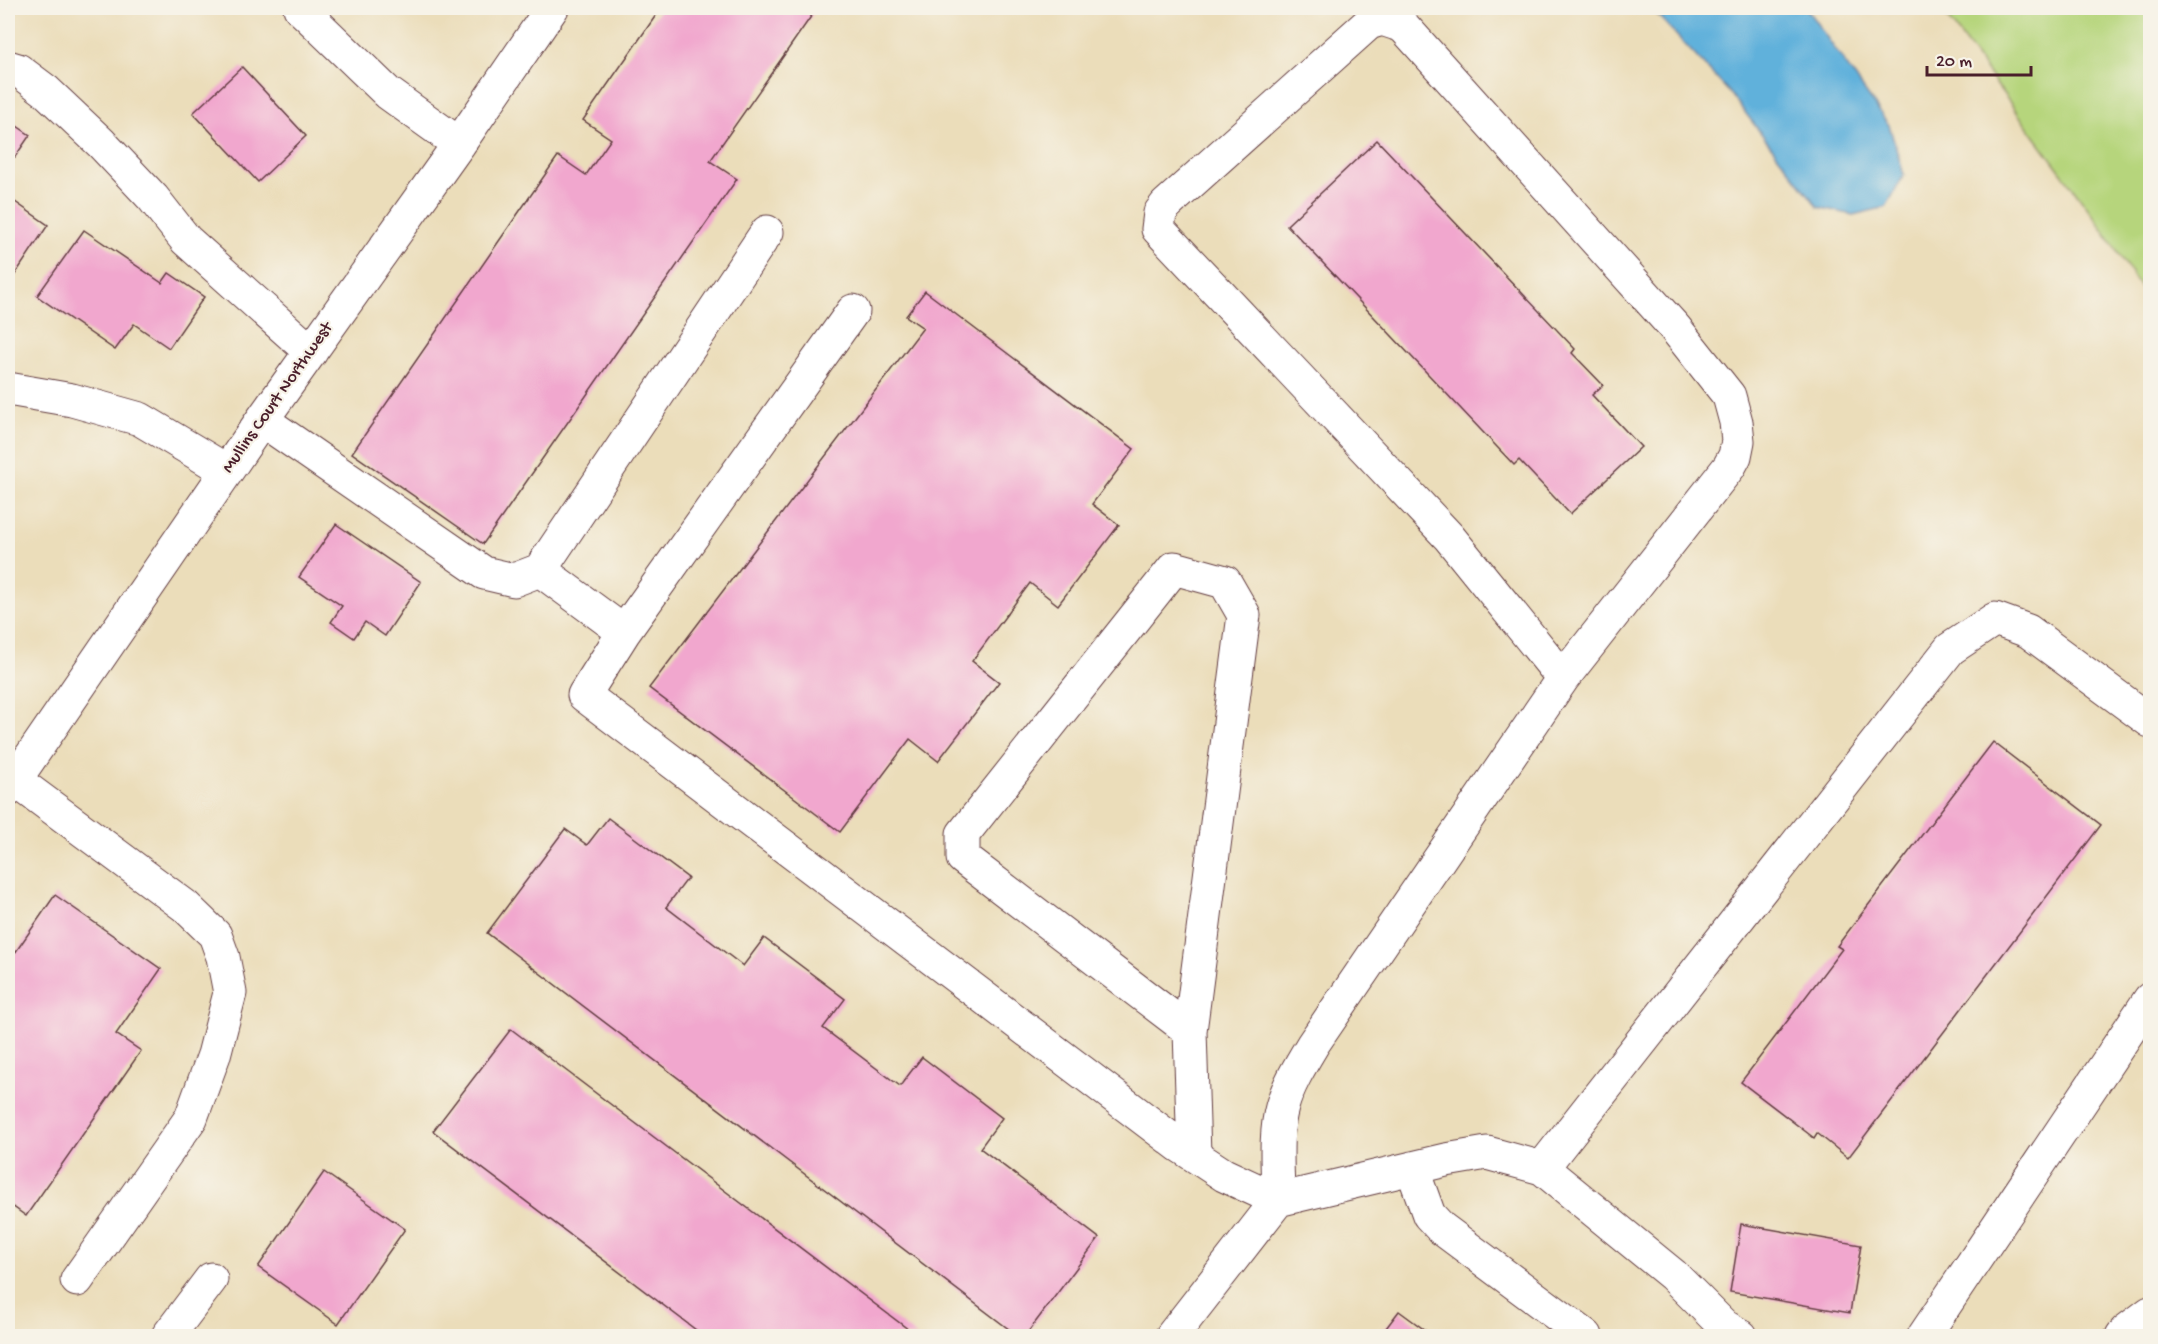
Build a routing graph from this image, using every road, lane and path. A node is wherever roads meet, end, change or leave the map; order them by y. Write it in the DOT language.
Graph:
graph roads {
  1 [pos="300,8"];
  2 [pos="552,8"];
  3 [pos="8,67"];
  4 [pos="459,144"];
  5 [pos="767,232"];
  6 [pos="853,311"];
  7 [pos="310,352"];
  8 [pos="8,389"];
  9 [pos="262,420"];
  10 [pos="227,471"];
  11 [pos="540,570"];
  12 [pos="624,632"];
  13 [pos="1563,678"];
  14 [pos="2151,721"];
  15 [pos="11,785"];
  16 [pos="2151,999"];
  17 [pos="1190,1031"];
  18 [pos="1194,1155"];
  19 [pos="1412,1168"];
  20 [pos="1542,1168"];
  21 [pos="1278,1200"];
  22 [pos="211,1279"];
  23 [pos="77,1280"];
  24 [pos="2151,1313"];
  25 [pos="168,1336"];
  26 [pos="1172,1336"];
  27 [pos="1586,1336"];
  28 [pos="1741,1336"];
  29 [pos="1924,1336"];
  30 [pos="2122,1336"];
  1 -- 4 [label="street"];
  2 -- 4 [label="street, Mullins Court Northwest"];
  3 -- 7 [label="street"];
  4 -- 7 [label="street, Mullins Court Northwest"];
  5 -- 11 [label="street"];
  6 -- 12 [label="street"];
  7 -- 9 [label="street, Mullins Court Northwest"];
  8 -- 10 [label="street"];
  9 -- 10 [label="street, Mullins Court Northwest"];
  9 -- 11 [label="street"];
  10 -- 15 [label="street, Mullins Court Northwest"];
  11 -- 12 [label="street"];
  12 -- 18 [label="street"];
  13 -- 13 [label="street"];
  13 -- 21 [label="street"];
  14 -- 20 [label="street"];
  15 -- 23 [label="street"];
  16 -- 29 [label="street"];
  17 -- 17 [label="street"];
  17 -- 18 [label="street"];
  18 -- 21 [label="street"];
  19 -- 20 [label="street"];
  19 -- 21 [label="street"];
  19 -- 27 [label="street"];
  20 -- 28 [label="street"];
  21 -- 26 [label="street"];
  22 -- 25 [label="street"];
  24 -- 30 [label="street"];
}
